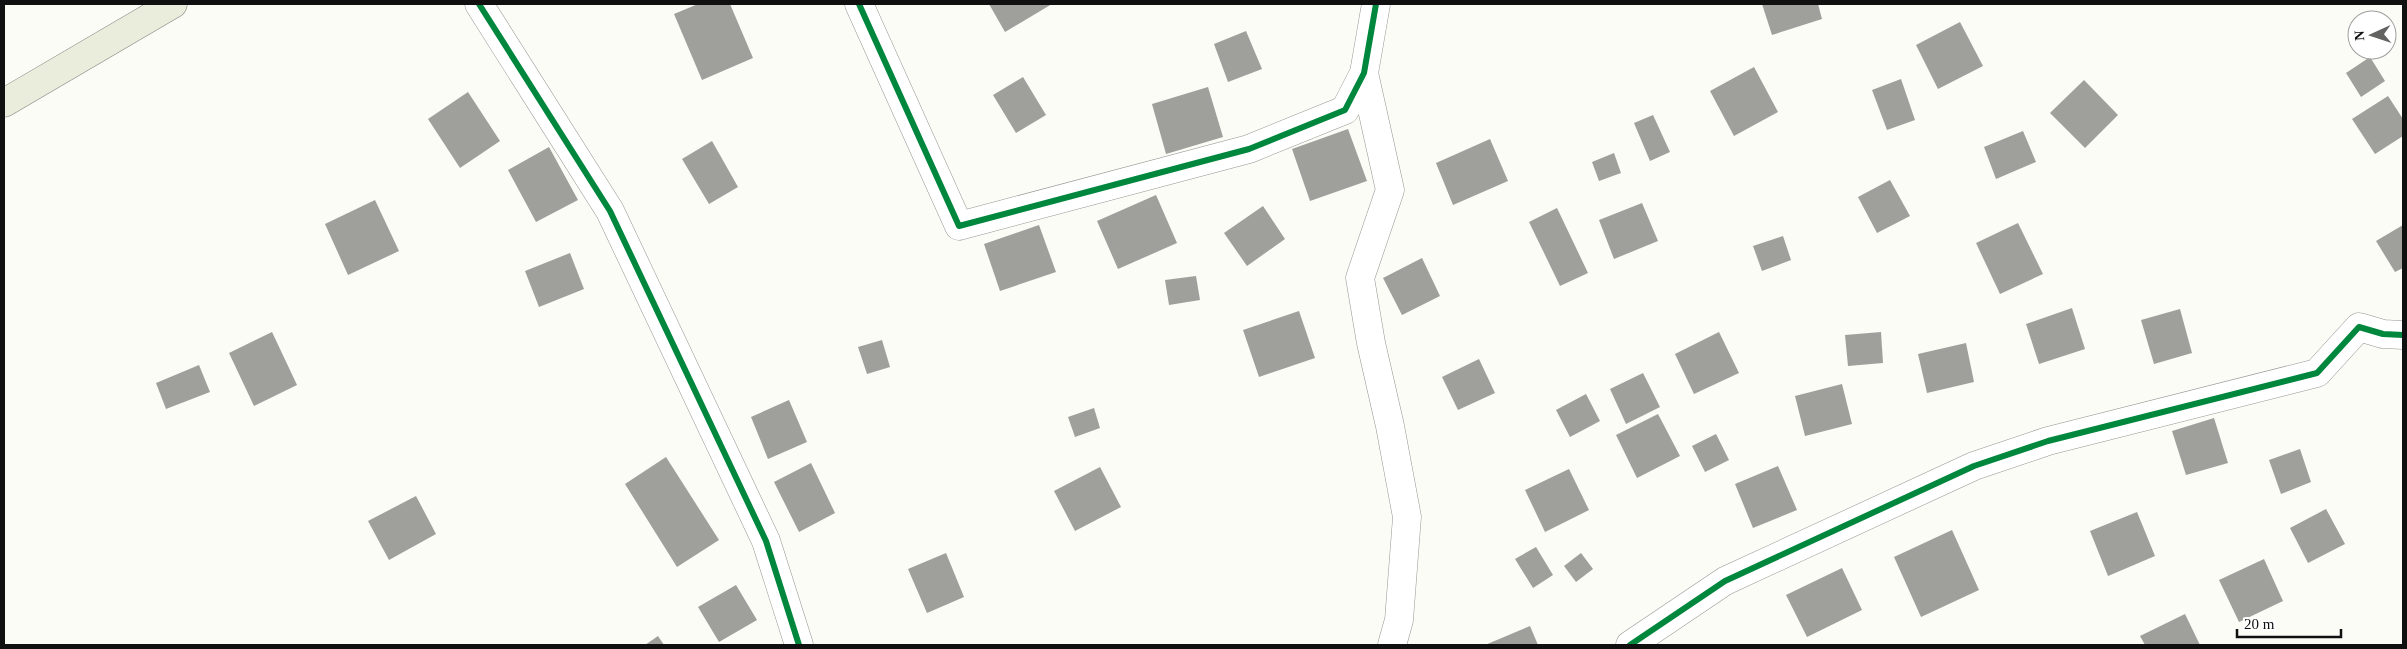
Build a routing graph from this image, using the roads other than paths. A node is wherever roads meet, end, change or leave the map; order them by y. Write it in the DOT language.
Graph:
graph roads {
  1 [pos="173,4"];
  2 [pos="479,4"];
  3 [pos="859,4"];
  4 [pos="1376,4"];
  5 [pos="1364,74"];
  6 [pos="4,103"];
  7 [pos="2403,335"];
  8 [pos="799,645"];
  9 [pos="1392,645"];
  10 [pos="1630,645"];
  1 -- 6 [label="main road"];
  2 -- 8 [label="street"];
  3 -- 5 [label="street"];
  4 -- 5 [label="street"];
  5 -- 9 [label="street"];
  7 -- 10 [label="street"];
}
